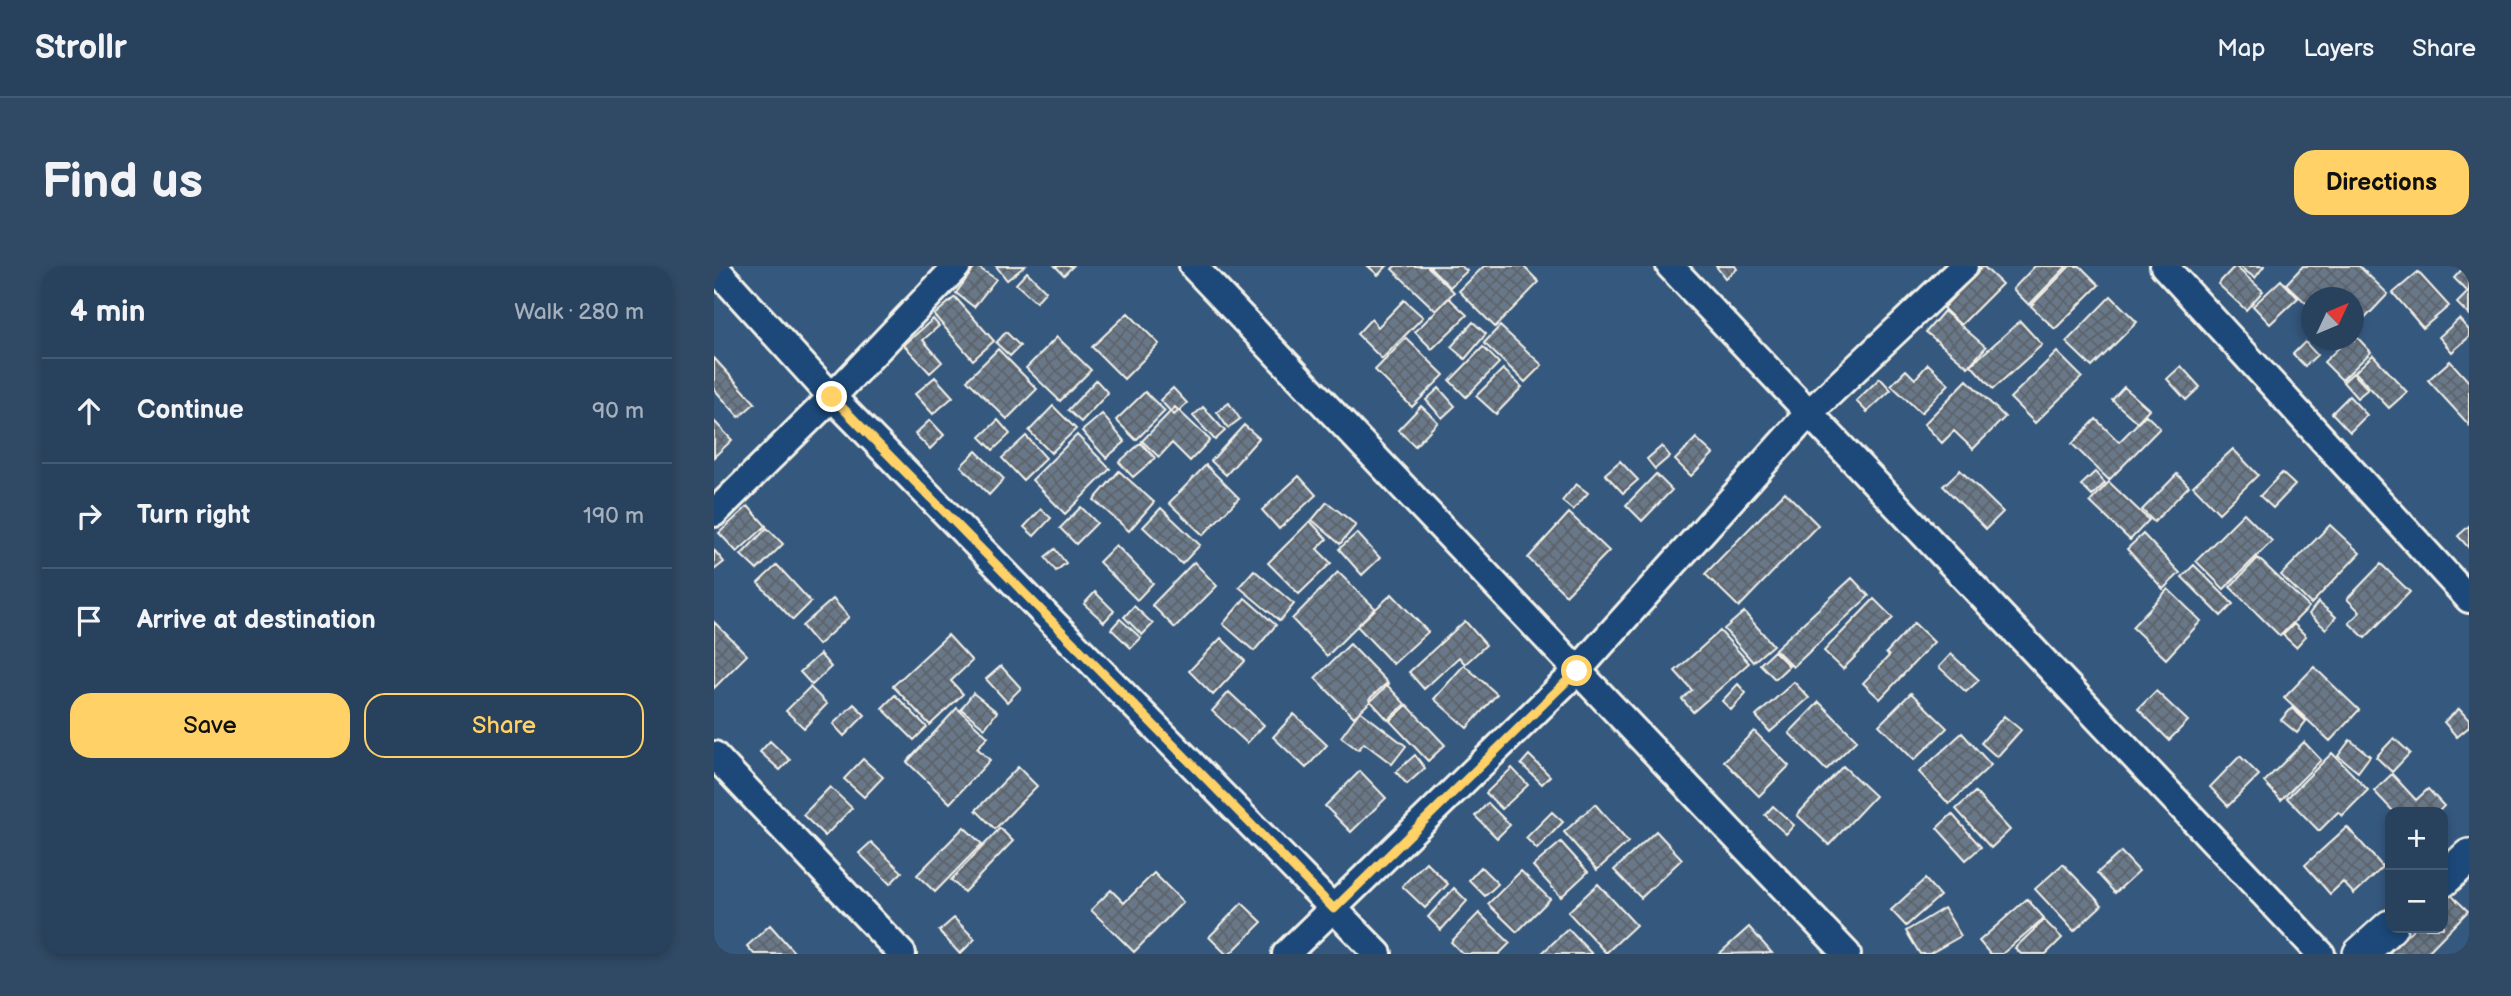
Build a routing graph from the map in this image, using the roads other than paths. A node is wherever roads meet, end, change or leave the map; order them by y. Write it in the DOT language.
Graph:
graph roads {
  1 [pos="957,266"];
  2 [pos="1193,266"];
  3 [pos="1670,266"];
  4 [pos="1964,266"];
  5 [pos="2164,266"];
  6 [pos="714,267"];
  7 [pos="832,397"];
  8 [pos="1808,414"];
  9 [pos="714,513"];
  10 [pos="2469,598"];
  11 [pos="1577,671"];
  12 [pos="714,755"];
  13 [pos="2469,856"];
  14 [pos="2448,875"];
  15 [pos="1334,909"];
  16 [pos="2385,932"];
  17 [pos="902,954"];
  18 [pos="1286,954"];
  19 [pos="1378,954"];
  20 [pos="1847,954"];
  21 [pos="2321,954"];
  22 [pos="2360,954"];
  1 -- 7 [label="street"];
  2 -- 11 [label="street"];
  3 -- 8 [label="street"];
  4 -- 8 [label="street"];
  5 -- 10 [label="street"];
  6 -- 7 [label="street"];
  7 -- 9 [label="street"];
  7 -- 15 [label="street"];
  8 -- 11 [label="street"];
  8 -- 21 [label="street"];
  11 -- 15 [label="street"];
  11 -- 20 [label="street"];
  12 -- 17 [label="street"];
  13 -- 14 [label="street"];
  15 -- 18 [label="street"];
  15 -- 19 [label="street"];
  16 -- 22 [label="street"];
}
